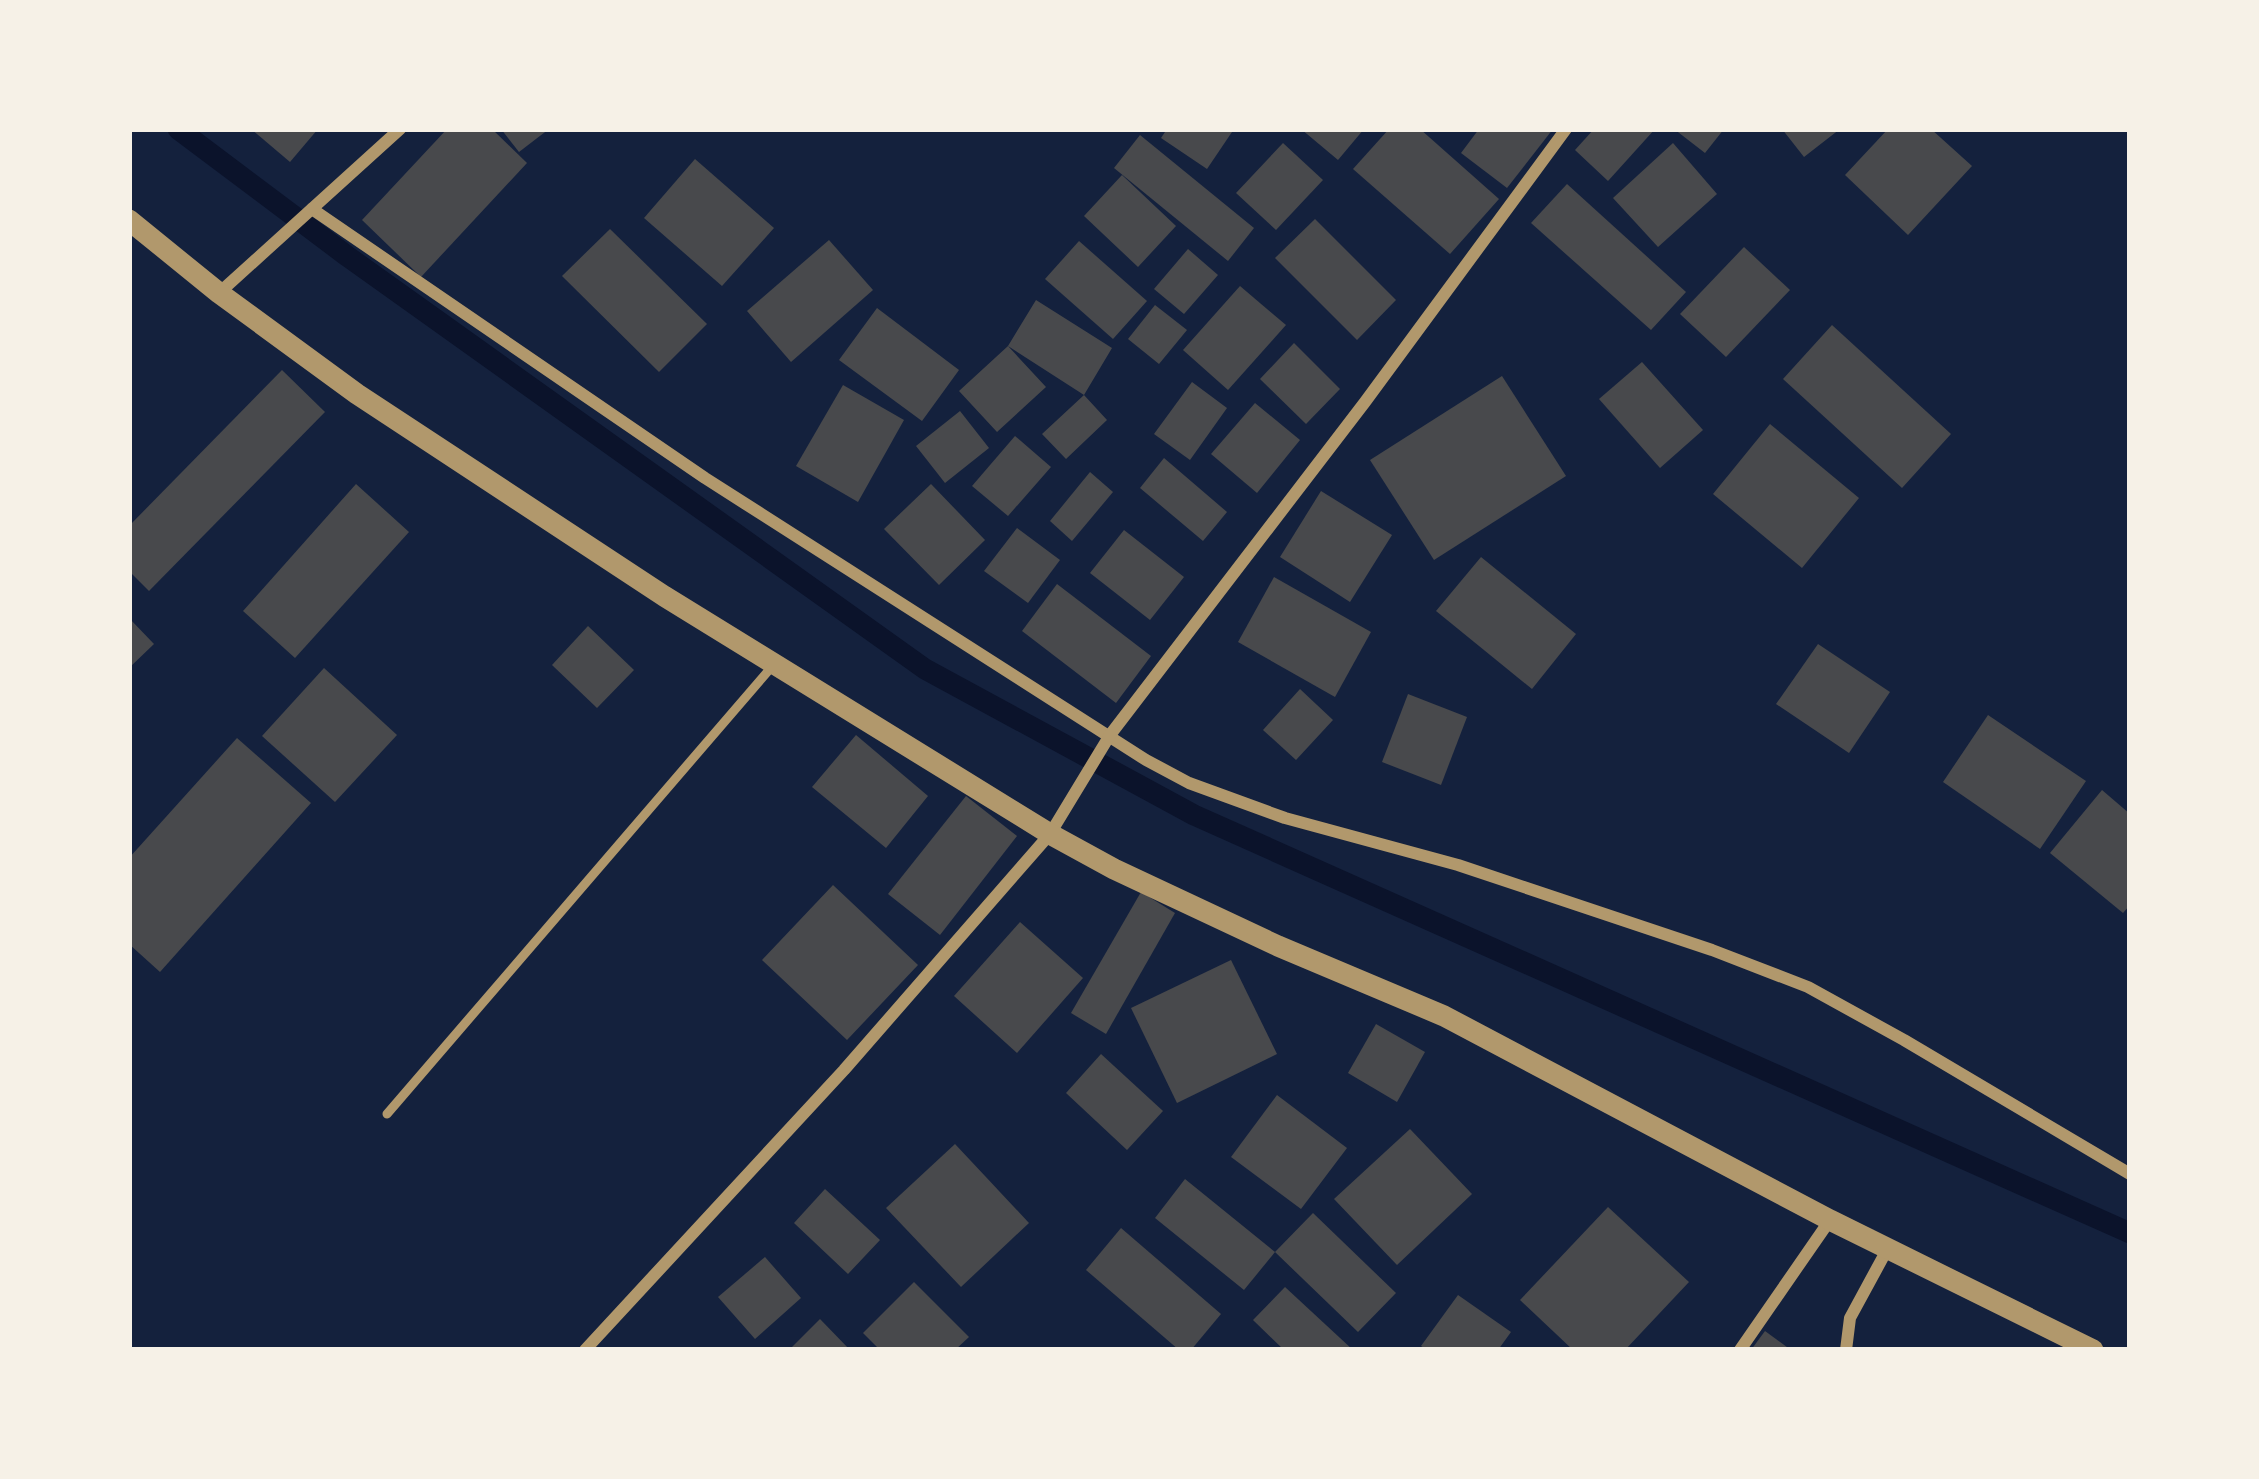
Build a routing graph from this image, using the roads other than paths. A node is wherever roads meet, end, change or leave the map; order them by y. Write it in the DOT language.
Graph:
graph roads {
  1 [pos="400,129"];
  2 [pos="1566,129"];
  3 [pos="307,213"];
  4 [pos="129,220"];
  5 [pos="219,293"];
  6 [pos="775,663"];
  7 [pos="1107,739"];
  8 [pos="1050,835"];
  9 [pos="387,1114"];
  10 [pos="2130,1174"];
  11 [pos="1830,1220"];
  12 [pos="1888,1248"];
  13 [pos="585,1350"];
  14 [pos="1740,1350"];
  15 [pos="1846,1350"];
  16 [pos="2093,1350"];
  1 -- 3 [label="street"];
  2 -- 7 [label="street"];
  3 -- 5 [label="street"];
  3 -- 7 [label="street"];
  4 -- 5 [label="street"];
  5 -- 6 [label="street"];
  6 -- 8 [label="street"];
  6 -- 9 [label="lane"];
  7 -- 8 [label="street"];
  7 -- 10 [label="street"];
  8 -- 11 [label="street"];
  8 -- 13 [label="street"];
  11 -- 12 [label="street"];
  11 -- 14 [label="street"];
  12 -- 15 [label="street"];
  12 -- 16 [label="street"];
}
